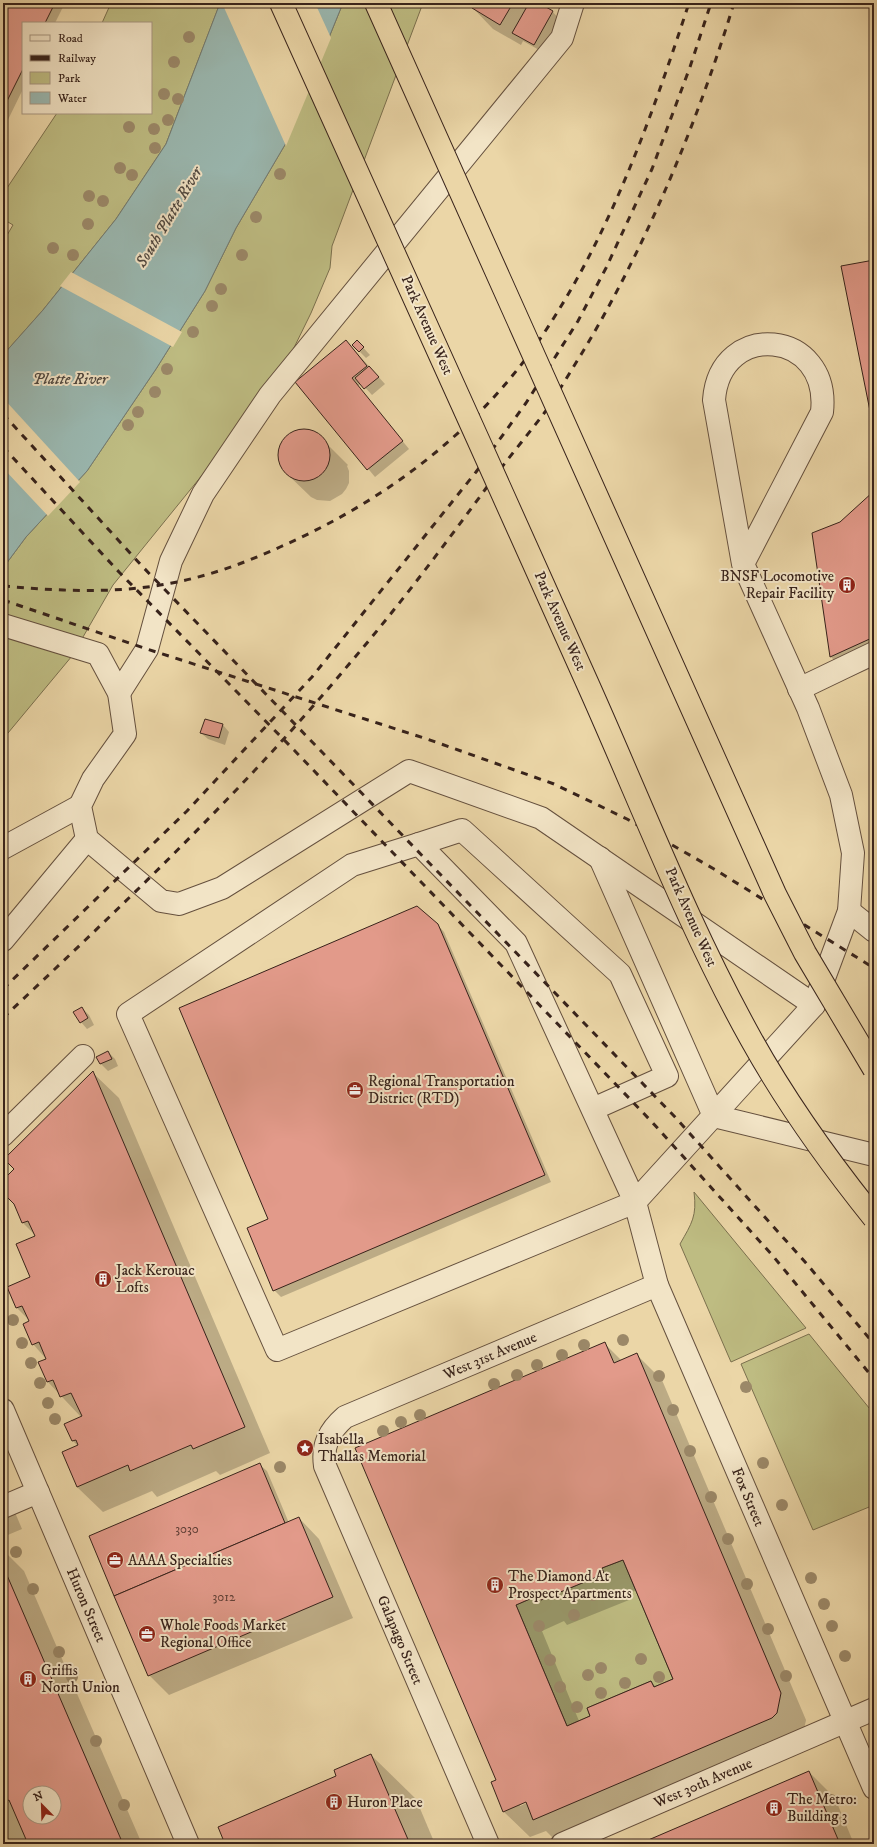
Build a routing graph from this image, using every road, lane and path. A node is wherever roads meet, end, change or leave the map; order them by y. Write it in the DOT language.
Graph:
graph roads {
  1 [pos="281,3"];
  2 [pos="376,3"];
  3 [pos="573,3"];
  4 [pos="743,564"];
  5 [pos="3,625"];
  6 [pos="874,653"];
  7 [pos="799,689"];
  8 [pos="118,693"];
  9 [pos="80,806"];
  10 [pos="87,839"];
  11 [pos="419,844"];
  12 [pos="3,848"];
  13 [pos="600,858"];
  14 [pos="849,911"];
  15 [pos="874,931"];
  16 [pos="3,940"];
  17 [pos="814,1005"];
  18 [pos="83,1056"];
  19 [pos="874,1069"];
  20 [pos="593,1109"];
  21 [pos="714,1116"];
  22 [pos="3,1135"];
  23 [pos="874,1155"];
  24 [pos="635,1202"];
  25 [pos="874,1218"];
  26 [pos="657,1285"];
  27 [pos="3,1410"];
  28 [pos="328,1434"];
  29 [pos="38,1492"];
  30 [pos="3,1507"];
  31 [pos="874,1709"];
  32 [pos="844,1722"];
  33 [pos="874,1788"];
  34 [pos="188,1844"];
  35 [pos="488,1844"];
  36 [pos="562,1844"];
  1 -- 25 [label="main road, Park Avenue West, bridge"];
  2 -- 19 [label="main road, bridge"];
  3 -- 8 [label="street"];
  4 -- 4 [label="street"];
  4 -- 7 [label="street"];
  5 -- 8 [label="street"];
  6 -- 7 [label="street"];
  7 -- 14 [label="street"];
  8 -- 9 [label="street"];
  9 -- 10 [label="street"];
  9 -- 12 [label="street"];
  10 -- 13 [label="street"];
  10 -- 16 [label="street"];
  11 -- 20 [label="street, Fox Street"];
  11 -- 20 [label="street"];
  11 -- 24 [label="street"];
  13 -- 17 [label="street"];
  13 -- 21 [label="street"];
  14 -- 15 [label="street"];
  14 -- 17 [label="street"];
  17 -- 21 [label="street"];
  18 -- 22 [label="street"];
  20 -- 24 [label="street, Fox Street"];
  21 -- 23 [label="street"];
  21 -- 24 [label="street"];
  24 -- 26 [label="street, Fox Street"];
  26 -- 28 [label="street, West 31st Avenue"];
  26 -- 32 [label="street, Fox Street"];
  27 -- 29 [label="street, Huron Street"];
  28 -- 35 [label="street, Galapago Street"];
  29 -- 30 [label="street"];
  29 -- 34 [label="street, Huron Street"];
  31 -- 32 [label="street, West 30th Avenue"];
  32 -- 33 [label="street, Fox Street"];
  32 -- 36 [label="street, West 30th Avenue"];
}
